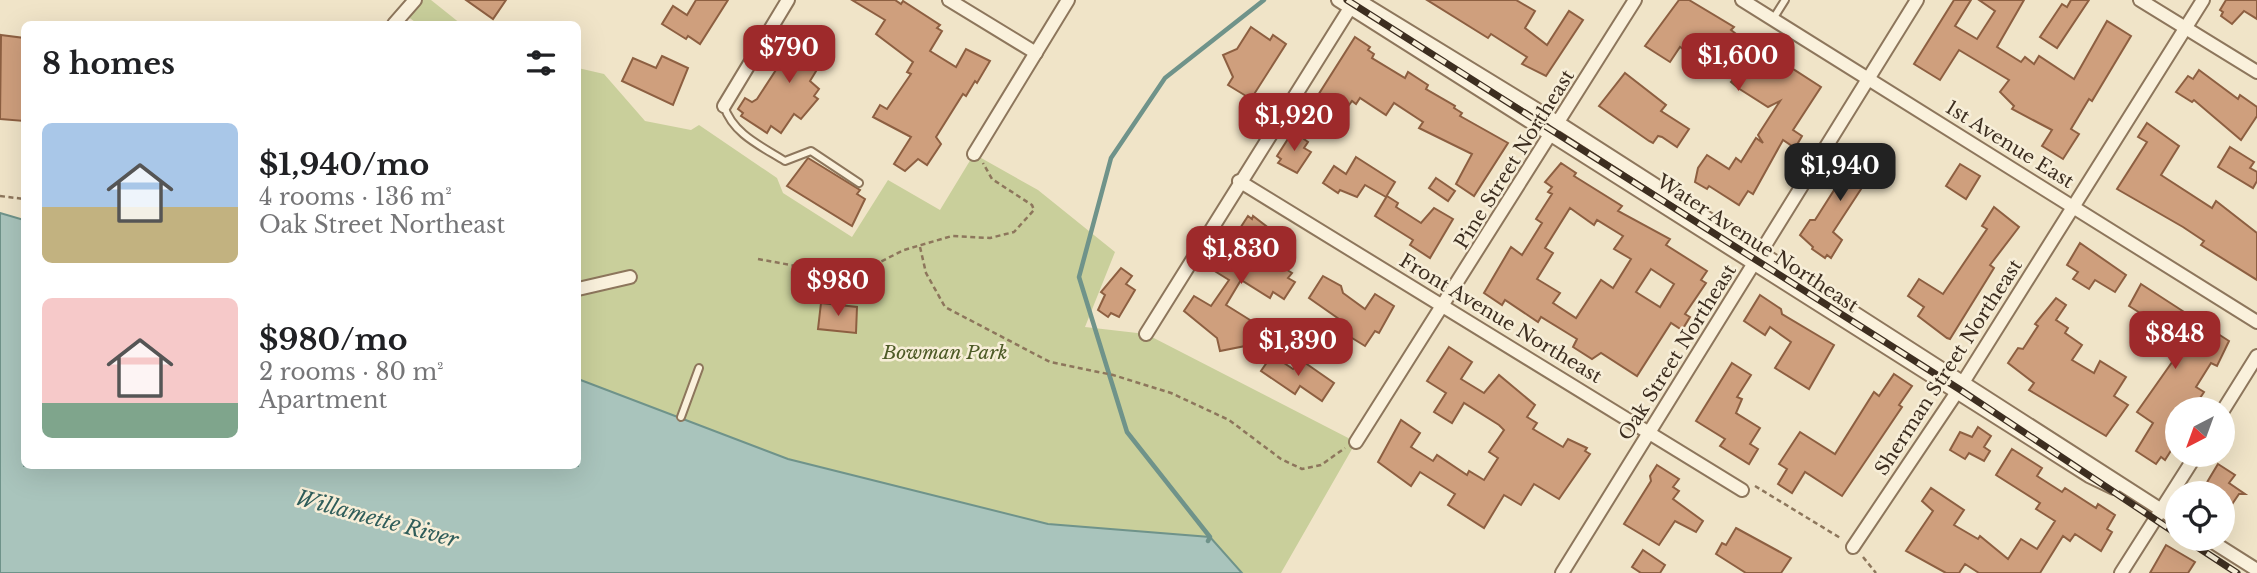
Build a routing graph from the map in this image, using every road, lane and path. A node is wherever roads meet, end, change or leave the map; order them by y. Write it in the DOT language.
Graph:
graph roads {
  1 [pos="415,0"];
  2 [pos="788,0"];
  3 [pos="948,0"];
  4 [pos="1068,0"];
  5 [pos="1338,0"];
  6 [pos="1635,0"];
  7 [pos="1742,0"];
  8 [pos="1785,0"];
  9 [pos="1917,0"];
  10 [pos="2140,0"];
  11 [pos="2203,0"];
  12 [pos="1354,3"];
  13 [pos="1773,19"];
  14 [pos="397,21"];
  15 [pos="2186,28"];
  16 [pos="1036,53"];
  17 [pos="2257,72"];
  18 [pos="1868,79"];
  19 [pos="724,106"];
  20 [pos="1556,129"];
  21 [pos="974,154"];
  22 [pos="1239,181"];
  23 [pos="859,183"];
  24 [pos="0,196"];
  25 [pos="21,199"];
  26 [pos="2073,206"];
  27 [pos="920,247"];
  28 [pos="1757,258"];
  29 [pos="758,259"];
  30 [pos="630,277"];
  31 [pos="581,288"];
  32 [pos="1444,306"];
  33 [pos="2257,322"];
  34 [pos="1146,334"];
  35 [pos="2257,356"];
  36 [pos="699,368"];
  37 [pos="1959,388"];
  38 [pos="2231,397"];
  39 [pos="681,417"];
  40 [pos="1650,432"];
  41 [pos="1356,442"];
  42 [pos="2189,467"];
  43 [pos="1742,490"];
  44 [pos="2162,511"];
  45 [pos="2165,513"];
  46 [pos="1853,547"];
  47 [pos="2227,551"];
  48 [pos="2257,570"];
  49 [pos="1562,573"];
  50 [pos="1876,573"];
  51 [pos="2121,573"];
  1 -- 14 [label="street"];
  2 -- 19 [label="street"];
  3 -- 16 [label="street"];
  4 -- 16 [label="street"];
  5 -- 12 [label="street, Water Avenue Northeast"];
  6 -- 20 [label="street, Pine Street Northeast"];
  7 -- 13 [label="street, 1st Avenue East"];
  8 -- 13 [label="lane"];
  9 -- 18 [label="street, Oak Street Northeast"];
  10 -- 15 [label="street"];
  11 -- 15 [label="street, Sherman Street Northeast"];
  12 -- 20 [label="street, Water Avenue Northeast"];
  12 -- 22 [label="street"];
  13 -- 18 [label="street, 1st Avenue East"];
  15 -- 17 [label="street"];
  15 -- 26 [label="street, Sherman Street Northeast"];
  16 -- 21 [label="street"];
  18 -- 26 [label="street, 1st Avenue East"];
  18 -- 28 [label="street, Oak Street Northeast"];
  19 -- 23 [label="lane"];
  20 -- 28 [label="street, Water Avenue Northeast"];
  20 -- 32 [label="street, Pine Street Northeast"];
  21 -- 27 [label="path"];
  22 -- 32 [label="street, Front Avenue Northeast"];
  22 -- 34 [label="street"];
  24 -- 25 [label="path"];
  26 -- 33 [label="street, 1st Avenue East"];
  26 -- 37 [label="street, Sherman Street Northeast"];
  27 -- 29 [label="path"];
  27 -- 41 [label="path"];
  28 -- 37 [label="street, Water Avenue Northeast"];
  28 -- 40 [label="street, Oak Street Northeast"];
  30 -- 31 [label="street"];
  32 -- 40 [label="street, Front Avenue Northeast"];
  32 -- 41 [label="street, Pine Street Northeast"];
  35 -- 38 [label="street"];
  36 -- 39 [label="lane"];
  37 -- 44 [label="street, Water Avenue Northeast"];
  37 -- 46 [label="street, Sherman Street Northeast"];
  40 -- 43 [label="street, Front Avenue Northeast"];
  40 -- 49 [label="street, Oak Street Northeast"];
  42 -- 44 [label="street"];
  43 -- 46 [label="path"];
  44 -- 45 [label="street, Water Avenue Northeast"];
  44 -- 51 [label="street"];
  46 -- 50 [label="path"];
  47 -- 48 [label="street"];
}
